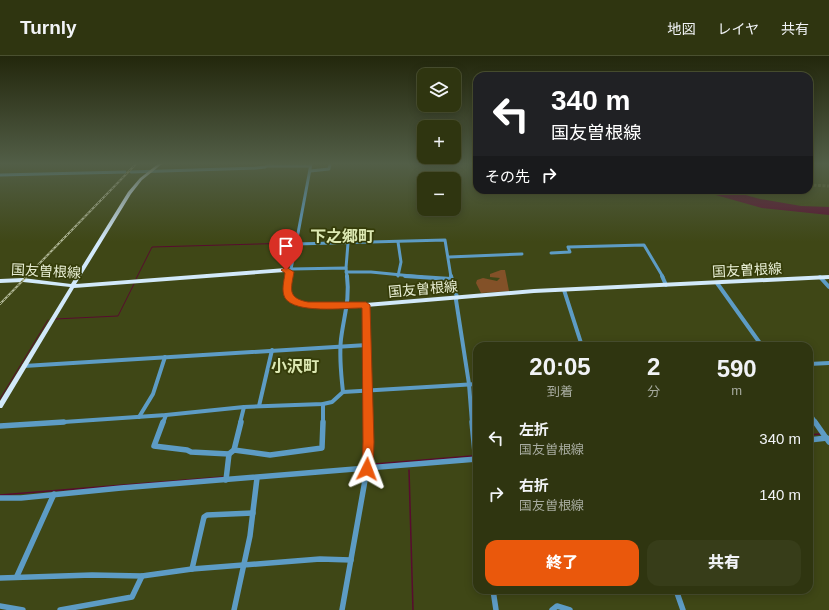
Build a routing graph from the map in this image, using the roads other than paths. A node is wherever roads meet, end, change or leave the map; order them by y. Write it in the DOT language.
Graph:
graph roads {
  1 [pos="132,190"];
  2 [pos="306,190"];
  3 [pos="398,242"];
  4 [pos="348,243"];
  5 [pos="296,244"];
  6 [pos="551,253"];
  7 [pos="522,254"];
  8 [pos="449,257"];
  9 [pos="290,270"];
  10 [pos="346,270"];
  11 [pos="398,276"];
  12 [pos="820,277"];
  13 [pos="829,277"];
  14 [pos="451,279"];
  15 [pos="0,281"];
  16 [pos="717,283"];
  17 [pos="666,285"];
  18 [pos="73,286"];
  19 [pos="829,287"];
  20 [pos="564,290"];
  21 [pos="457,297"];
  22 [pos="347,305"];
  23 [pos="366,305"];
  24 [pos="581,342"];
  25 [pos="759,342"];
  26 [pos="367,345"];
  27 [pos="341,346"];
  28 [pos="272,350"];
  29 [pos="165,357"];
  30 [pos="829,363"];
  31 [pos="813,364"];
  32 [pos="24,366"];
  33 [pos="469,384"];
  34 [pos="473,384"];
  35 [pos="368,390"];
  36 [pos="343,392"];
  37 [pos="322,404"];
  38 [pos="0,406"];
  39 [pos="259,406"];
  40 [pos="244,407"];
  41 [pos="166,415"];
  42 [pos="139,417"];
  43 [pos="813,418"];
  44 [pos="473,422"];
  45 [pos="0,426"];
  46 [pos="826,436"];
  47 [pos="813,439"];
  48 [pos="234,450"];
  49 [pos="229,454"];
  50 [pos="473,459"];
  51 [pos="367,469"];
  52 [pos="257,478"];
  53 [pos="226,480"];
  54 [pos="54,494"];
  55 [pos="0,498"];
  56 [pos="253,513"];
  57 [pos="351,560"];
  58 [pos="243,566"];
  59 [pos="192,569"];
  60 [pos="17,576"];
  61 [pos="142,576"];
  62 [pos="0,578"];
  63 [pos="494,594"];
  64 [pos="677,594"];
  65 [pos="0,606"];
  66 [pos="23,610"];
  67 [pos="60,610"];
  68 [pos="234,610"];
  69 [pos="342,610"];
  70 [pos="496,610"];
  71 [pos="552,610"];
  72 [pos="570,610"];
  73 [pos="683,610"];
  1 -- 18 [label="main road"];
  2 -- 5 [label="street"];
  3 -- 4 [label="street"];
  3 -- 8 [label="street"];
  3 -- 11 [label="street"];
  4 -- 5 [label="street"];
  4 -- 10 [label="street"];
  5 -- 9 [label="street"];
  6 -- 17 [label="street"];
  7 -- 8 [label="street"];
  8 -- 14 [label="street"];
  9 -- 10 [label="street"];
  9 -- 18 [label="main road, 国友曽根線"];
  9 -- 22 [label="main road, 国友曽根線"];
  10 -- 11 [label="street"];
  10 -- 22 [label="street"];
  11 -- 14 [label="street"];
  12 -- 13 [label="main road, 国友曽根線"];
  12 -- 16 [label="main road, 国友曽根線"];
  12 -- 19 [label="street"];
  14 -- 21 [label="street"];
  15 -- 18 [label="main road, 国友曽根線"];
  16 -- 17 [label="main road, 国友曽根線"];
  16 -- 25 [label="street"];
  17 -- 20 [label="main road, 国友曽根線"];
  18 -- 32 [label="main road"];
  20 -- 21 [label="main road, 国友曽根線"];
  20 -- 24 [label="street"];
  21 -- 23 [label="main road, 国友曽根線"];
  21 -- 33 [label="street"];
  22 -- 23 [label="main road, 国友曽根線"];
  22 -- 27 [label="street"];
  23 -- 26 [label="street"];
  26 -- 27 [label="street"];
  26 -- 35 [label="street"];
  27 -- 28 [label="street"];
  27 -- 36 [label="street"];
  28 -- 29 [label="street"];
  28 -- 39 [label="street"];
  29 -- 32 [label="street"];
  29 -- 42 [label="street"];
  30 -- 31 [label="street"];
  32 -- 38 [label="main road"];
  33 -- 34 [label="street"];
  33 -- 35 [label="street"];
  33 -- 44 [label="street"];
  35 -- 36 [label="street"];
  35 -- 51 [label="street"];
  36 -- 37 [label="street"];
  37 -- 39 [label="street"];
  37 -- 48 [label="street"];
  39 -- 40 [label="street"];
  40 -- 41 [label="street"];
  40 -- 48 [label="street"];
  41 -- 42 [label="street"];
  41 -- 49 [label="street"];
  42 -- 45 [label="street"];
  43 -- 46 [label="street"];
  46 -- 47 [label="street"];
  48 -- 49 [label="street"];
  49 -- 53 [label="street"];
  50 -- 51 [label="street"];
  51 -- 52 [label="street"];
  51 -- 57 [label="street"];
  52 -- 53 [label="street"];
  52 -- 56 [label="street"];
  53 -- 54 [label="street"];
  54 -- 55 [label="street"];
  54 -- 60 [label="street"];
  56 -- 58 [label="street"];
  56 -- 59 [label="street"];
  57 -- 58 [label="street"];
  57 -- 69 [label="street"];
  58 -- 59 [label="street"];
  58 -- 68 [label="street"];
  59 -- 61 [label="street"];
  60 -- 61 [label="street"];
  60 -- 62 [label="street"];
  61 -- 67 [label="street"];
  63 -- 70 [label="street"];
  64 -- 73 [label="street"];
  65 -- 66 [label="street"];
  71 -- 72 [label="street"];
}
